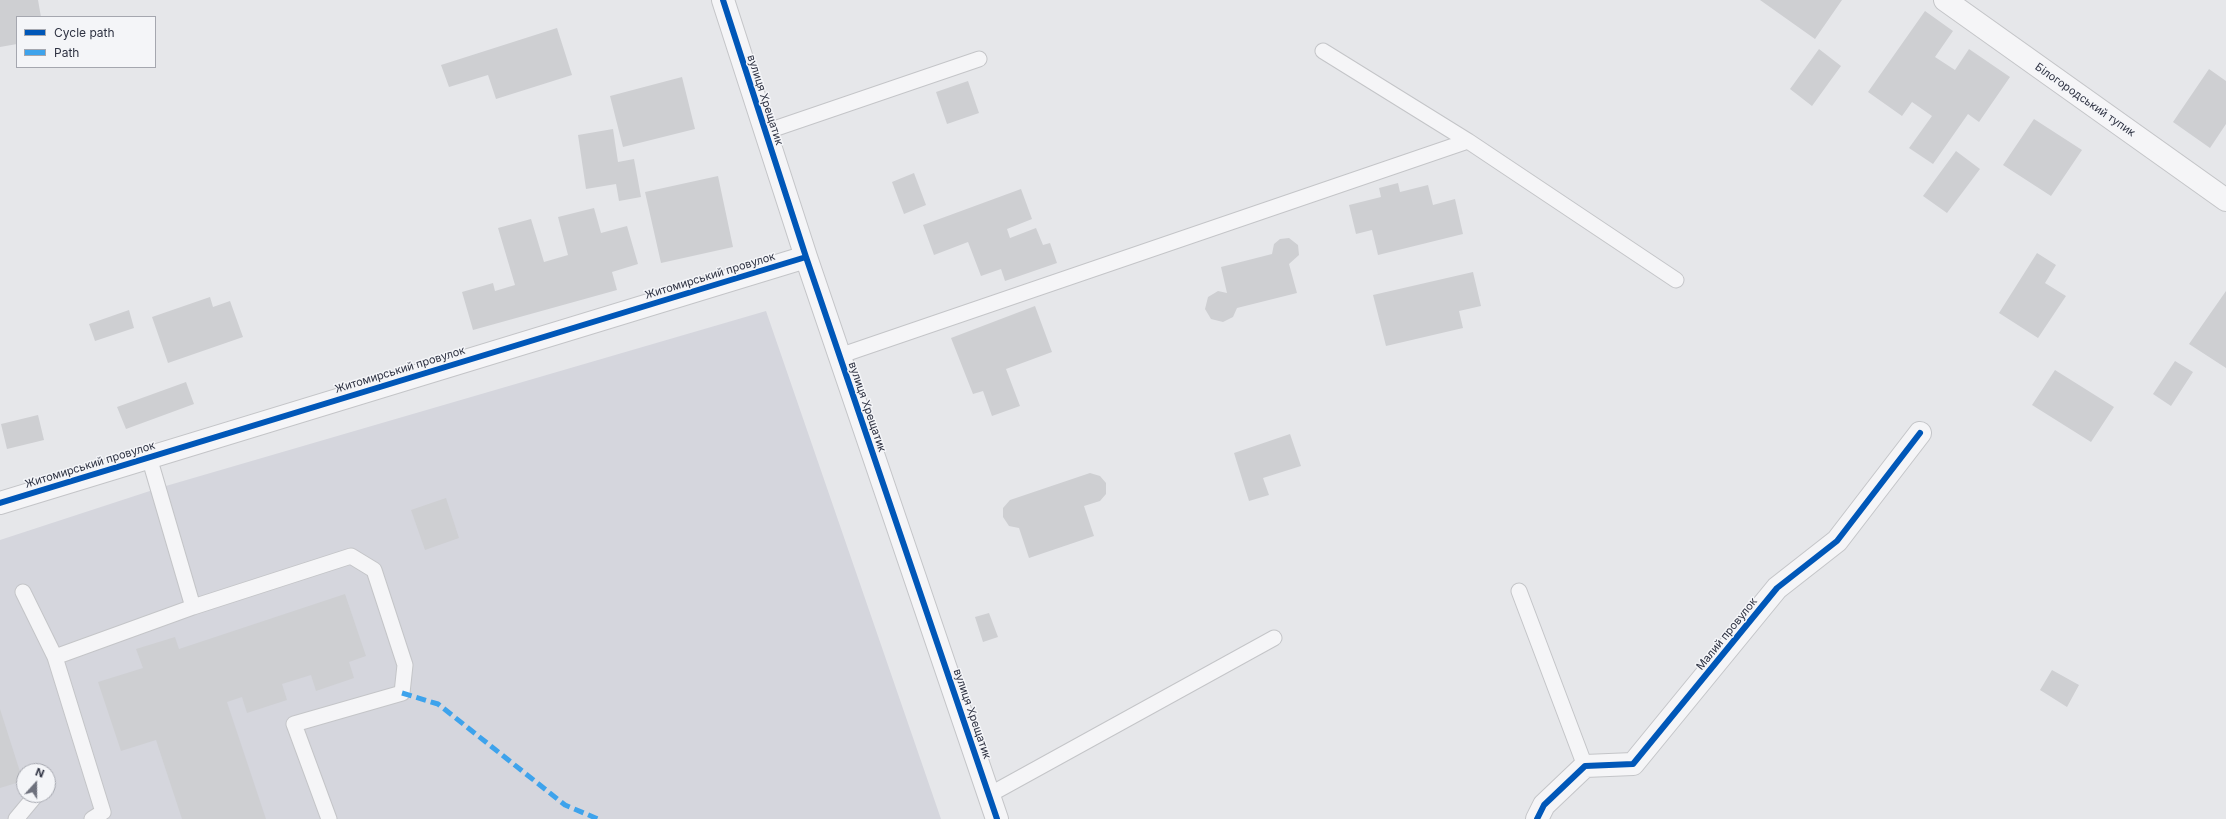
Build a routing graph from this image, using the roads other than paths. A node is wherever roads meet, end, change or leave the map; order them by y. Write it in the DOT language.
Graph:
graph roads {
  1 [pos="723,0"];
  2 [pos="1945,0"];
  3 [pos="1323,51"];
  4 [pos="978,59"];
  5 [pos="765,132"];
  6 [pos="1468,141"];
  7 [pos="2226,200"];
  8 [pos="806,258"];
  9 [pos="1676,280"];
  10 [pos="839,356"];
  11 [pos="1920,433"];
  12 [pos="149,457"];
  13 [pos="0,503"];
  14 [pos="1519,591"];
  15 [pos="23,592"];
  16 [pos="193,607"];
  17 [pos="1274,638"];
  18 [pos="55,657"];
  19 [pos="1585,766"];
  20 [pos="989,795"];
  21 [pos="29,803"];
  22 [pos="16,819"];
  23 [pos="92,819"];
  24 [pos="329,819"];
  25 [pos="997,819"];
  26 [pos="1537,819"];
  1 -- 5 [label="street, вулиця Хрещатик"];
  2 -- 7 [label="street, Білогородський тупик"];
  3 -- 6 [label="lane"];
  4 -- 5 [label="lane"];
  5 -- 8 [label="street, вулиця Хрещатик"];
  6 -- 9 [label="lane"];
  6 -- 10 [label="lane"];
  8 -- 10 [label="street, вулиця Хрещатик"];
  8 -- 12 [label="street, Житомирський провулок"];
  10 -- 20 [label="street, вулиця Хрещатик"];
  11 -- 19 [label="street, Малий провулок"];
  12 -- 13 [label="street, Житомирський провулок"];
  12 -- 16 [label="lane"];
  14 -- 19 [label="lane"];
  15 -- 18 [label="lane"];
  16 -- 18 [label="lane"];
  16 -- 24 [label="lane"];
  17 -- 20 [label="lane"];
  18 -- 23 [label="lane"];
  19 -- 26 [label="street"];
  20 -- 25 [label="street, вулиця Хрещатик"];
  21 -- 22 [label="lane"];
}
